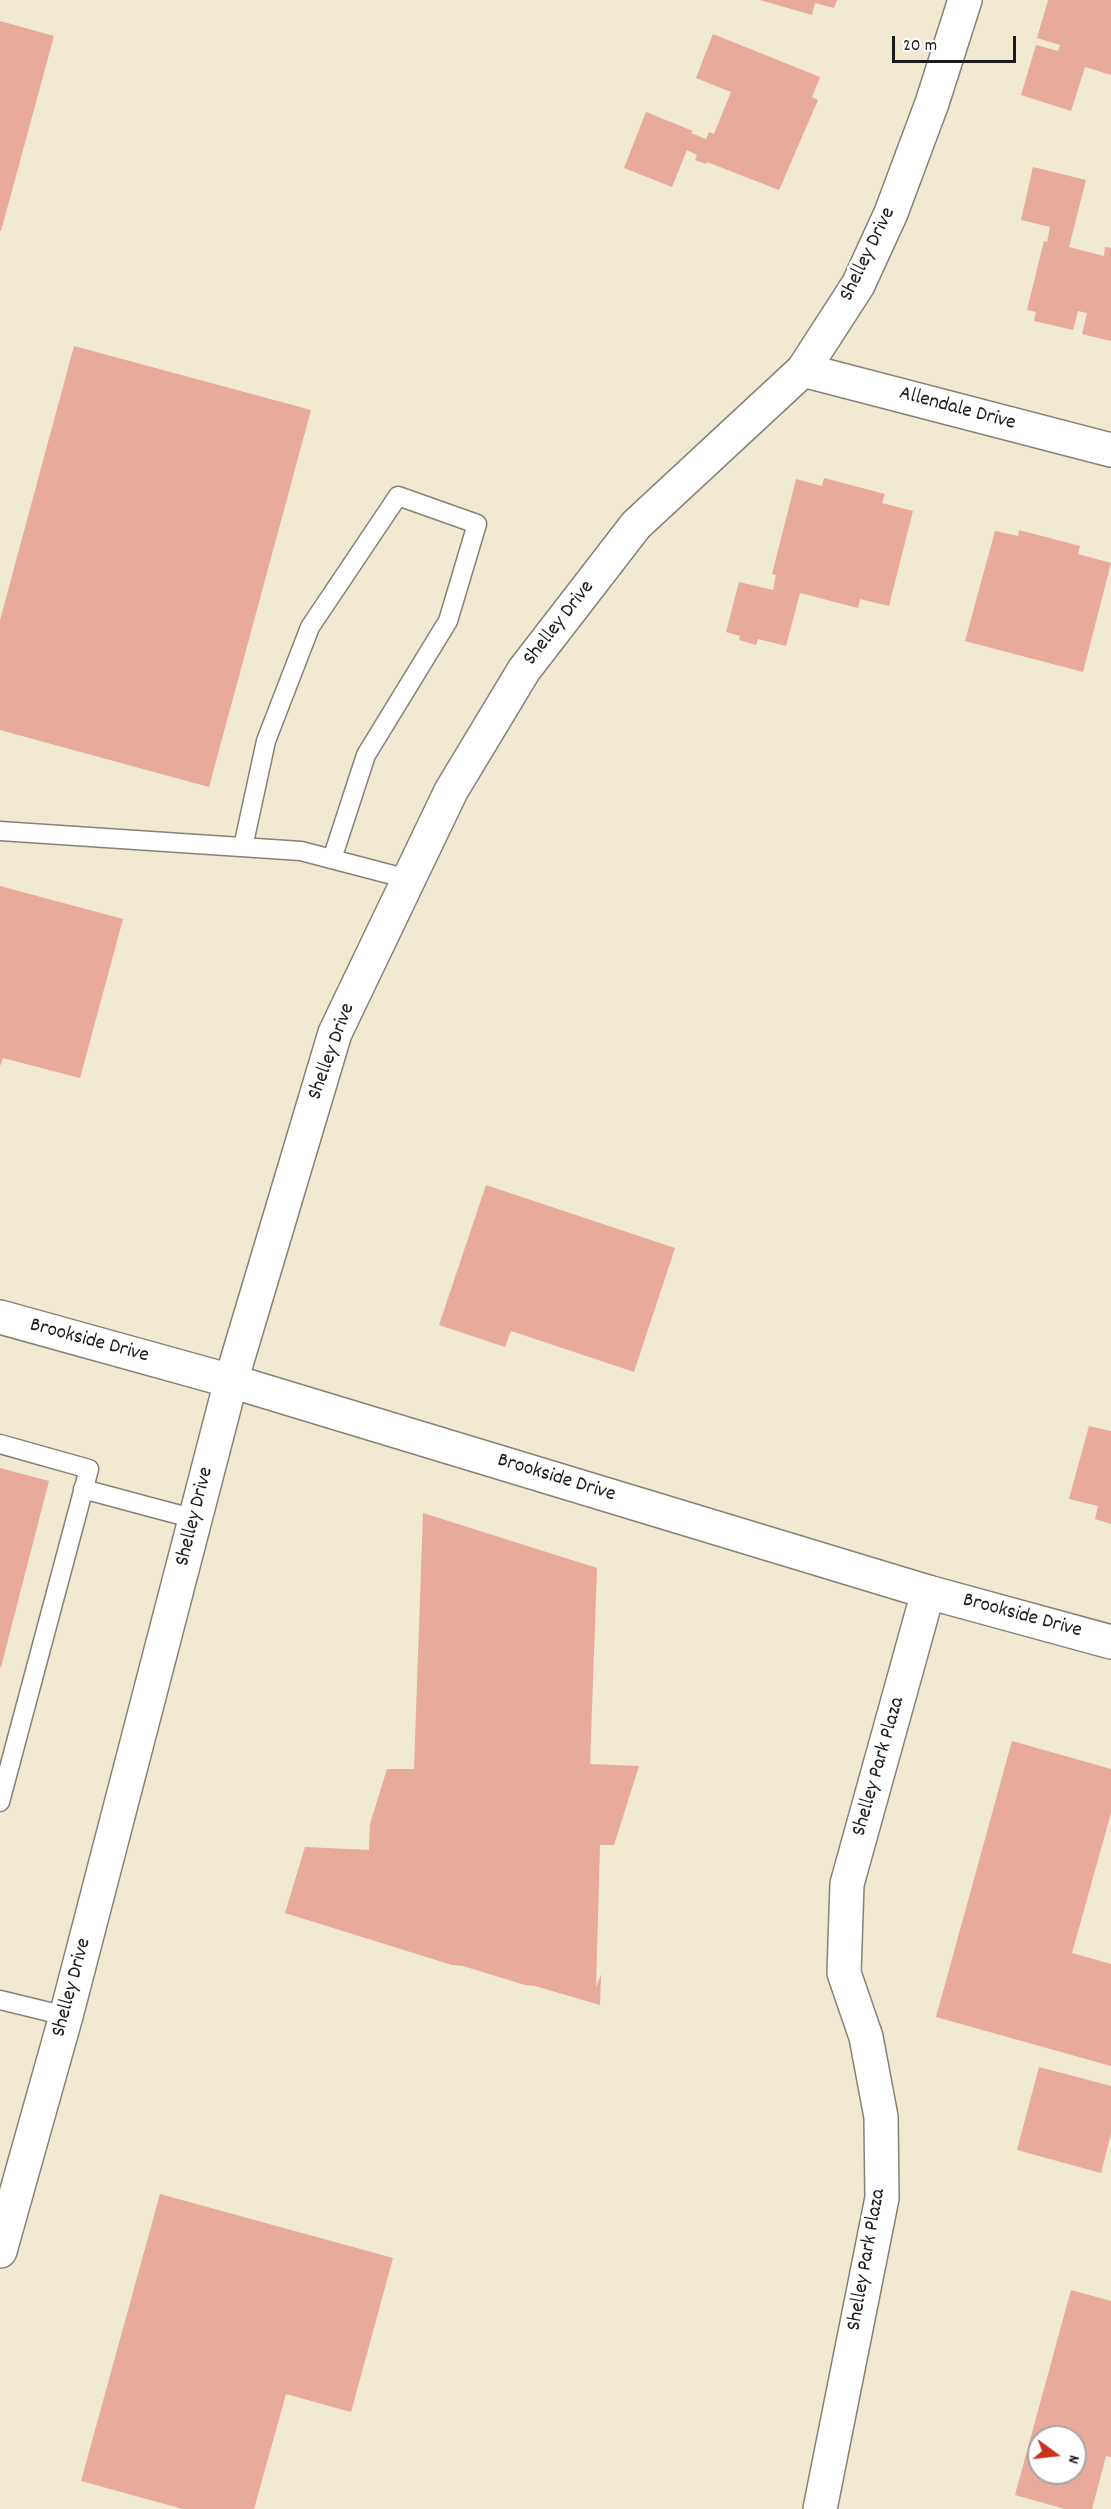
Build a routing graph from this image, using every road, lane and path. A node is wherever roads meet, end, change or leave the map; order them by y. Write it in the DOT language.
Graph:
graph roads {
  1 [pos="965,0"];
  2 [pos="803,370"];
  3 [pos="1111,450"];
  4 [pos="0,831"];
  5 [pos="243,847"];
  6 [pos="332,859"];
  7 [pos="408,879"];
  8 [pos="0,1317"];
  9 [pos="231,1381"];
  10 [pos="0,1444"];
  11 [pos="83,1489"];
  12 [pos="195,1519"];
  13 [pos="928,1592"];
  14 [pos="1111,1642"];
  15 [pos="0,1802"];
  16 [pos="0,2000"];
  17 [pos="66,2016"];
  18 [pos="0,2251"];
  19 [pos="820,2509"];
  1 -- 2 [label="street, Shelley Drive"];
  2 -- 3 [label="street, Allendale Drive"];
  2 -- 7 [label="street, Shelley Drive"];
  4 -- 5 [label="lane"];
  5 -- 6 [label="lane"];
  5 -- 6 [label="lane"];
  6 -- 7 [label="lane"];
  7 -- 9 [label="street, Shelley Drive"];
  8 -- 9 [label="street, Brookside Drive"];
  9 -- 12 [label="street, Shelley Drive"];
  9 -- 13 [label="street, Brookside Drive"];
  10 -- 11 [label="lane"];
  11 -- 12 [label="lane"];
  11 -- 15 [label="lane"];
  12 -- 17 [label="street, Shelley Drive"];
  13 -- 14 [label="street, Brookside Drive"];
  13 -- 19 [label="street, Shelley Park Plaza"];
  16 -- 17 [label="lane"];
  17 -- 18 [label="street, Shelley Drive"];
}
